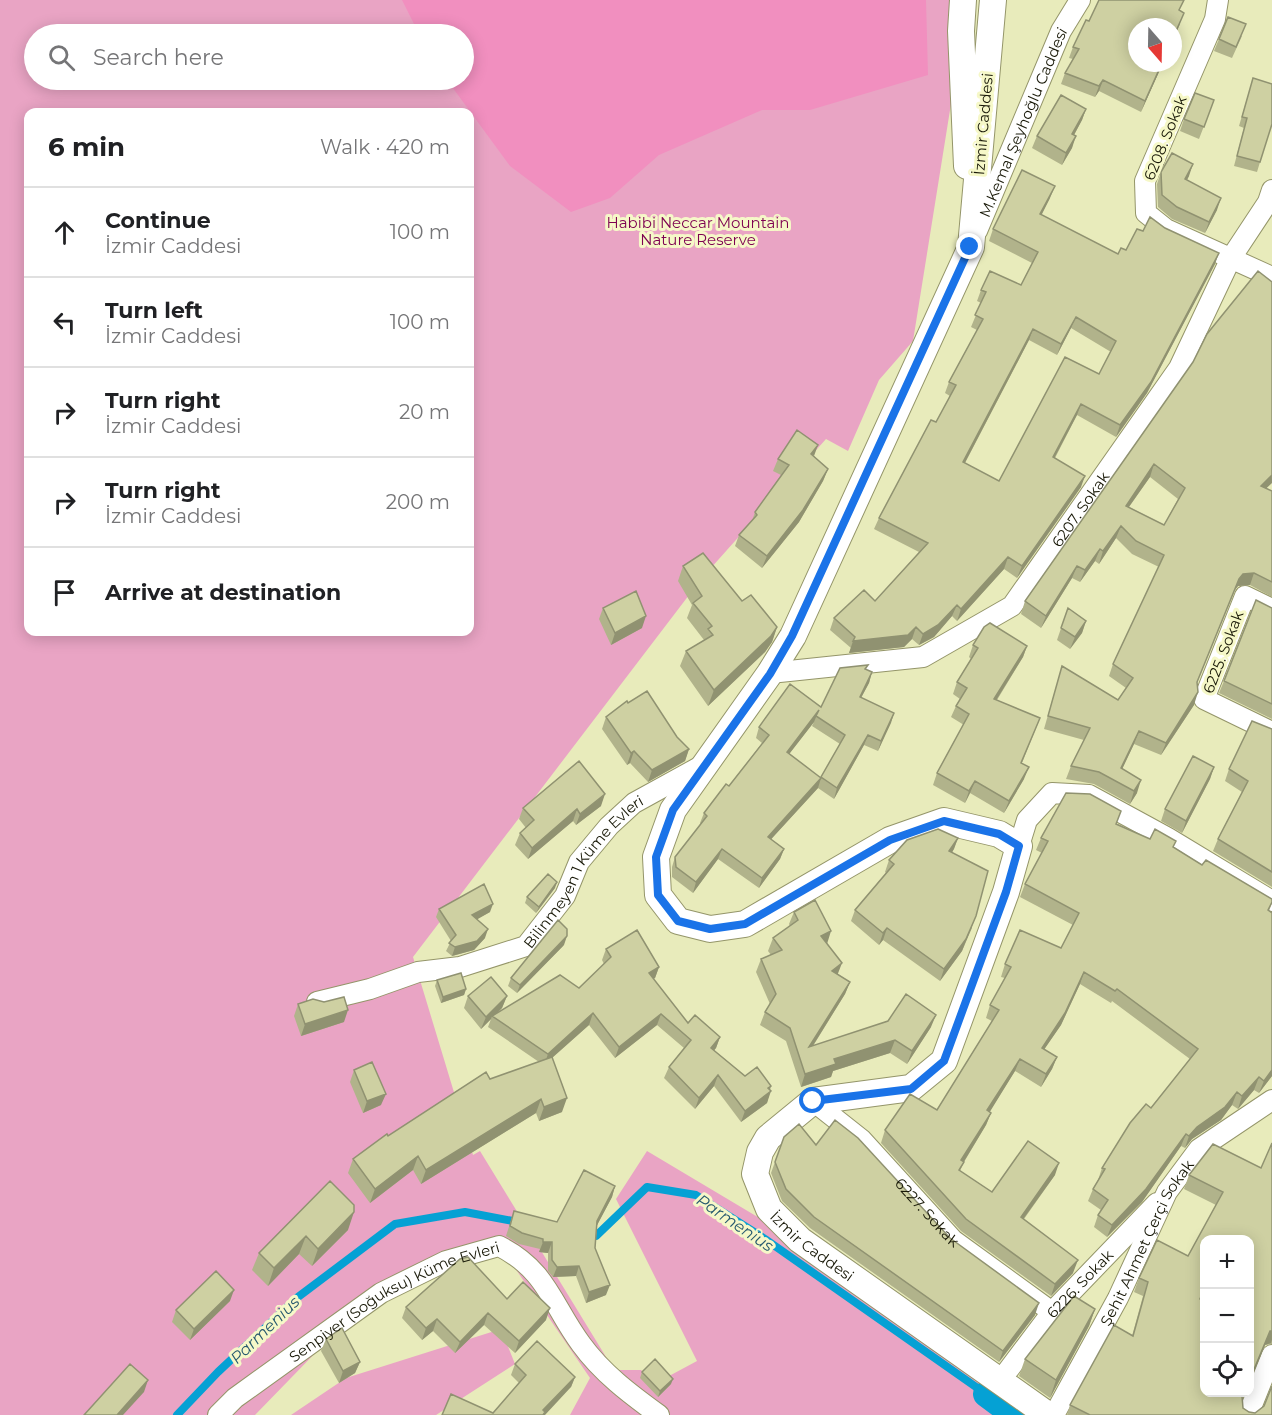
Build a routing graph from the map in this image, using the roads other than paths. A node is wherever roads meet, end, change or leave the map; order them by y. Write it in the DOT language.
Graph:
graph roads {
  1 [pos="963,0"];
  2 [pos="993,0"];
  3 [pos="1080,0"];
  4 [pos="1218,0"];
  5 [pos="1272,190"];
  6 [pos="970,247"];
  7 [pos="1231,258"];
  8 [pos="1272,277"];
  9 [pos="1272,609"];
  10 [pos="770,674"];
  11 [pos="1272,732"];
  12 [pos="706,764"];
  13 [pos="1019,846"];
  14 [pos="1272,901"];
  15 [pos="317,1002"];
  16 [pos="1272,1100"];
  17 [pos="813,1101"];
  18 [pos="1167,1192"];
  19 [pos="1052,1312"];
  20 [pos="1272,1355"];
  21 [pos="1000,1381"];
  22 [pos="218,1415"];
  23 [pos="659,1415"];
  24 [pos="1048,1415"];
  25 [pos="1054,1415"];
  26 [pos="1248,1415"];
  1 -- 6 [label="street, İzmir Caddesi"];
  2 -- 6 [label="street, İzmir Caddesi"];
  3 -- 6 [label="street, M.Kemal Şeyhoğlu Caddesi"];
  4 -- 7 [label="street, 6208. Sokak"];
  5 -- 7 [label="street, 6207. Sokak"];
  6 -- 10 [label="street, İzmir Caddesi"];
  7 -- 8 [label="street, 6208. Sokak"];
  7 -- 10 [label="street, 6207. Sokak"];
  9 -- 11 [label="street, 6225. Sokak"];
  10 -- 12 [label="street, İzmir Caddesi"];
  12 -- 13 [label="street, İzmir Caddesi"];
  12 -- 15 [label="street, Bilinmeyen 1 Küme Evleri"];
  13 -- 14 [label="street"];
  13 -- 17 [label="street"];
  16 -- 18 [label="street, Şehit Ahmet Çerçi Sokak"];
  17 -- 19 [label="street, 6227. Sokak"];
  17 -- 21 [label="street, İzmir Caddesi"];
  18 -- 19 [label="street, 6226. Sokak"];
  18 -- 25 [label="street, Şehit Ahmet Çerçi Sokak"];
  19 -- 21 [label="street, 6226. Sokak"];
  20 -- 26 [label="street"];
  21 -- 24 [label="street, İzmir Caddesi"];
  22 -- 23 [label="street, Senpiyer (Soğuksu) Küme Evleri"];
}
